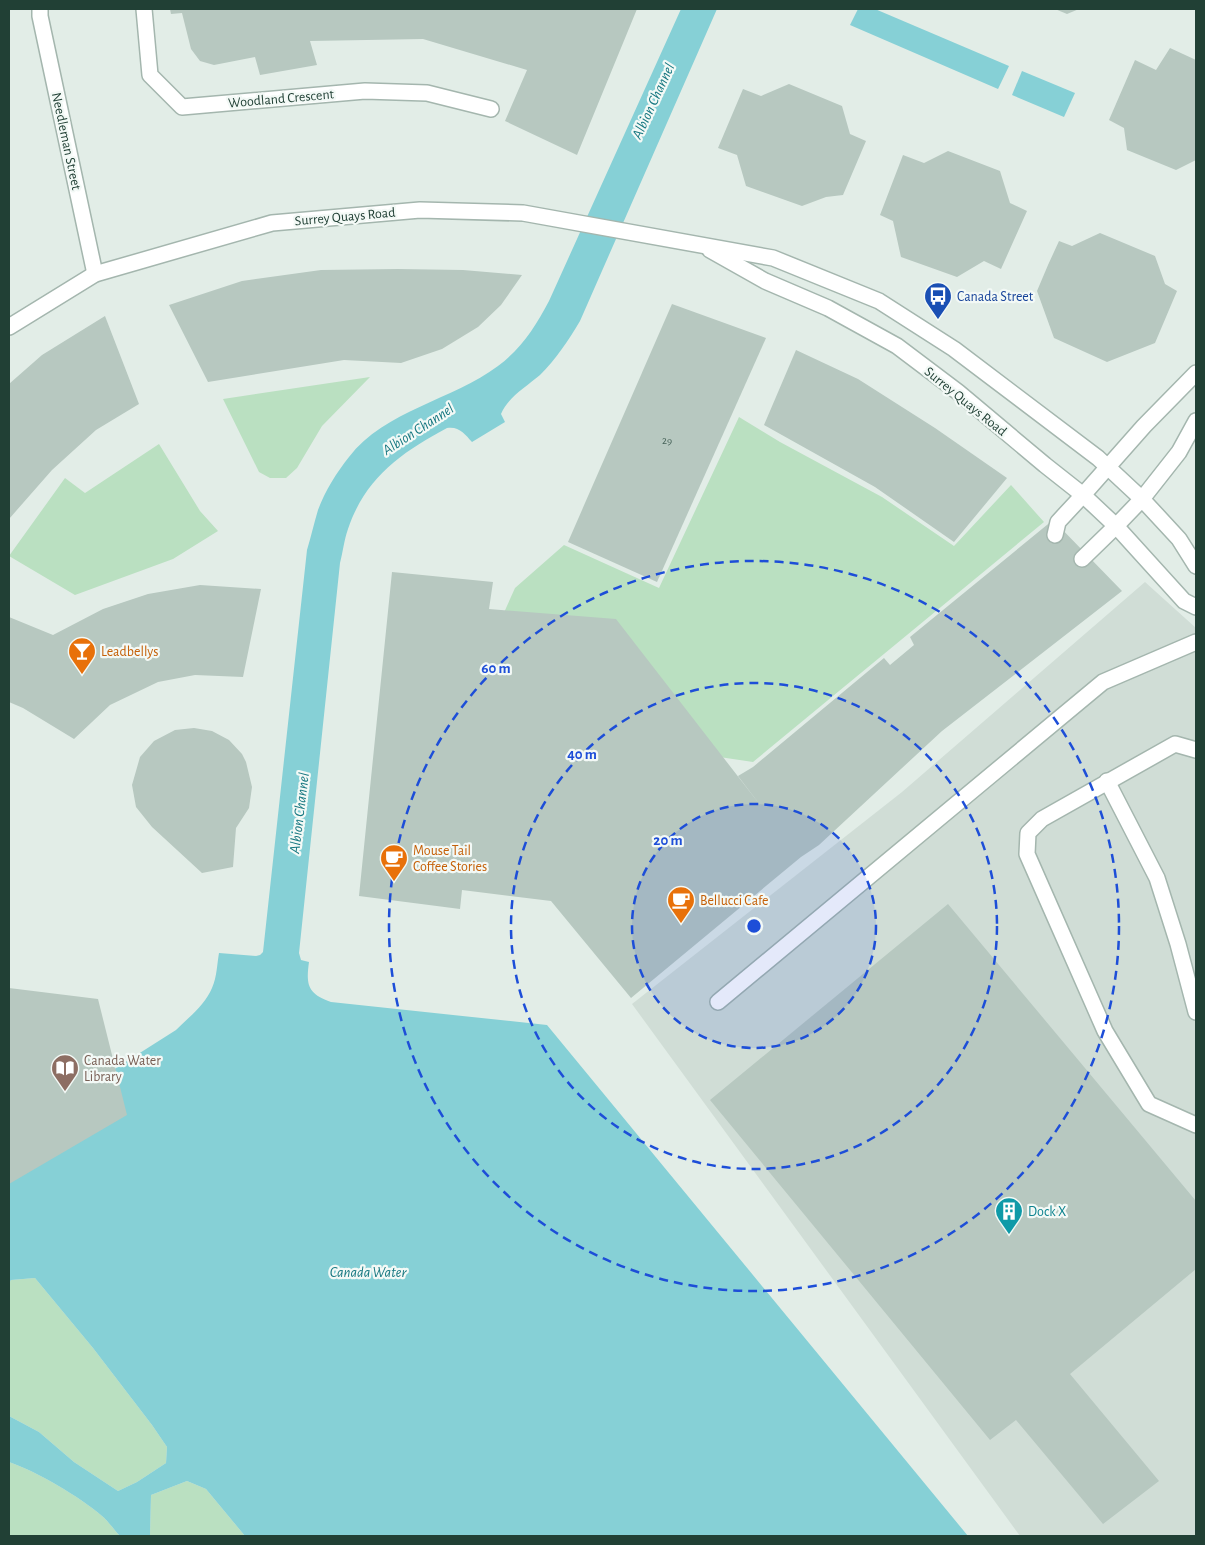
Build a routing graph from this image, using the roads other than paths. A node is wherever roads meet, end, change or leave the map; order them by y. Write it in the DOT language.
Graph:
graph roads {
  1 [pos="40,9"];
  2 [pos="144,9"];
  3 [pos="491,109"];
  4 [pos="700,244"];
  5 [pos="95,274"];
  6 [pos="9,327"];
  7 [pos="1196,372"];
  8 [pos="1196,421"];
  9 [pos="1109,467"];
  10 [pos="1084,495"];
  11 [pos="1142,499"];
  12 [pos="1116,526"];
  13 [pos="1055,535"];
  14 [pos="1082,560"];
  15 [pos="1196,566"];
  16 [pos="1196,607"];
  17 [pos="1196,642"];
  18 [pos="1196,750"];
  19 [pos="1108,781"];
  20 [pos="718,1002"];
  21 [pos="1196,1012"];
  22 [pos="1196,1125"];
  1 -- 5 [label="street, Needleman Street"];
  2 -- 3 [label="street, Woodland Crescent"];
  4 -- 5 [label="street, Surrey Quays Road"];
  4 -- 9 [label="street, Surrey Quays Road"];
  4 -- 10 [label="street, Surrey Quays Road"];
  5 -- 6 [label="street, Surrey Quays Road"];
  7 -- 9 [label="street"];
  8 -- 11 [label="street"];
  9 -- 10 [label="street"];
  9 -- 11 [label="street, Surrey Quays Road"];
  10 -- 12 [label="street, Surrey Quays Road"];
  10 -- 13 [label="street"];
  11 -- 12 [label="street"];
  11 -- 15 [label="street, Surrey Quays Road"];
  12 -- 14 [label="street"];
  12 -- 16 [label="street, Surrey Quays Road"];
  17 -- 20 [label="street"];
  18 -- 19 [label="street"];
  19 -- 21 [label="street"];
  19 -- 22 [label="street"];
}
